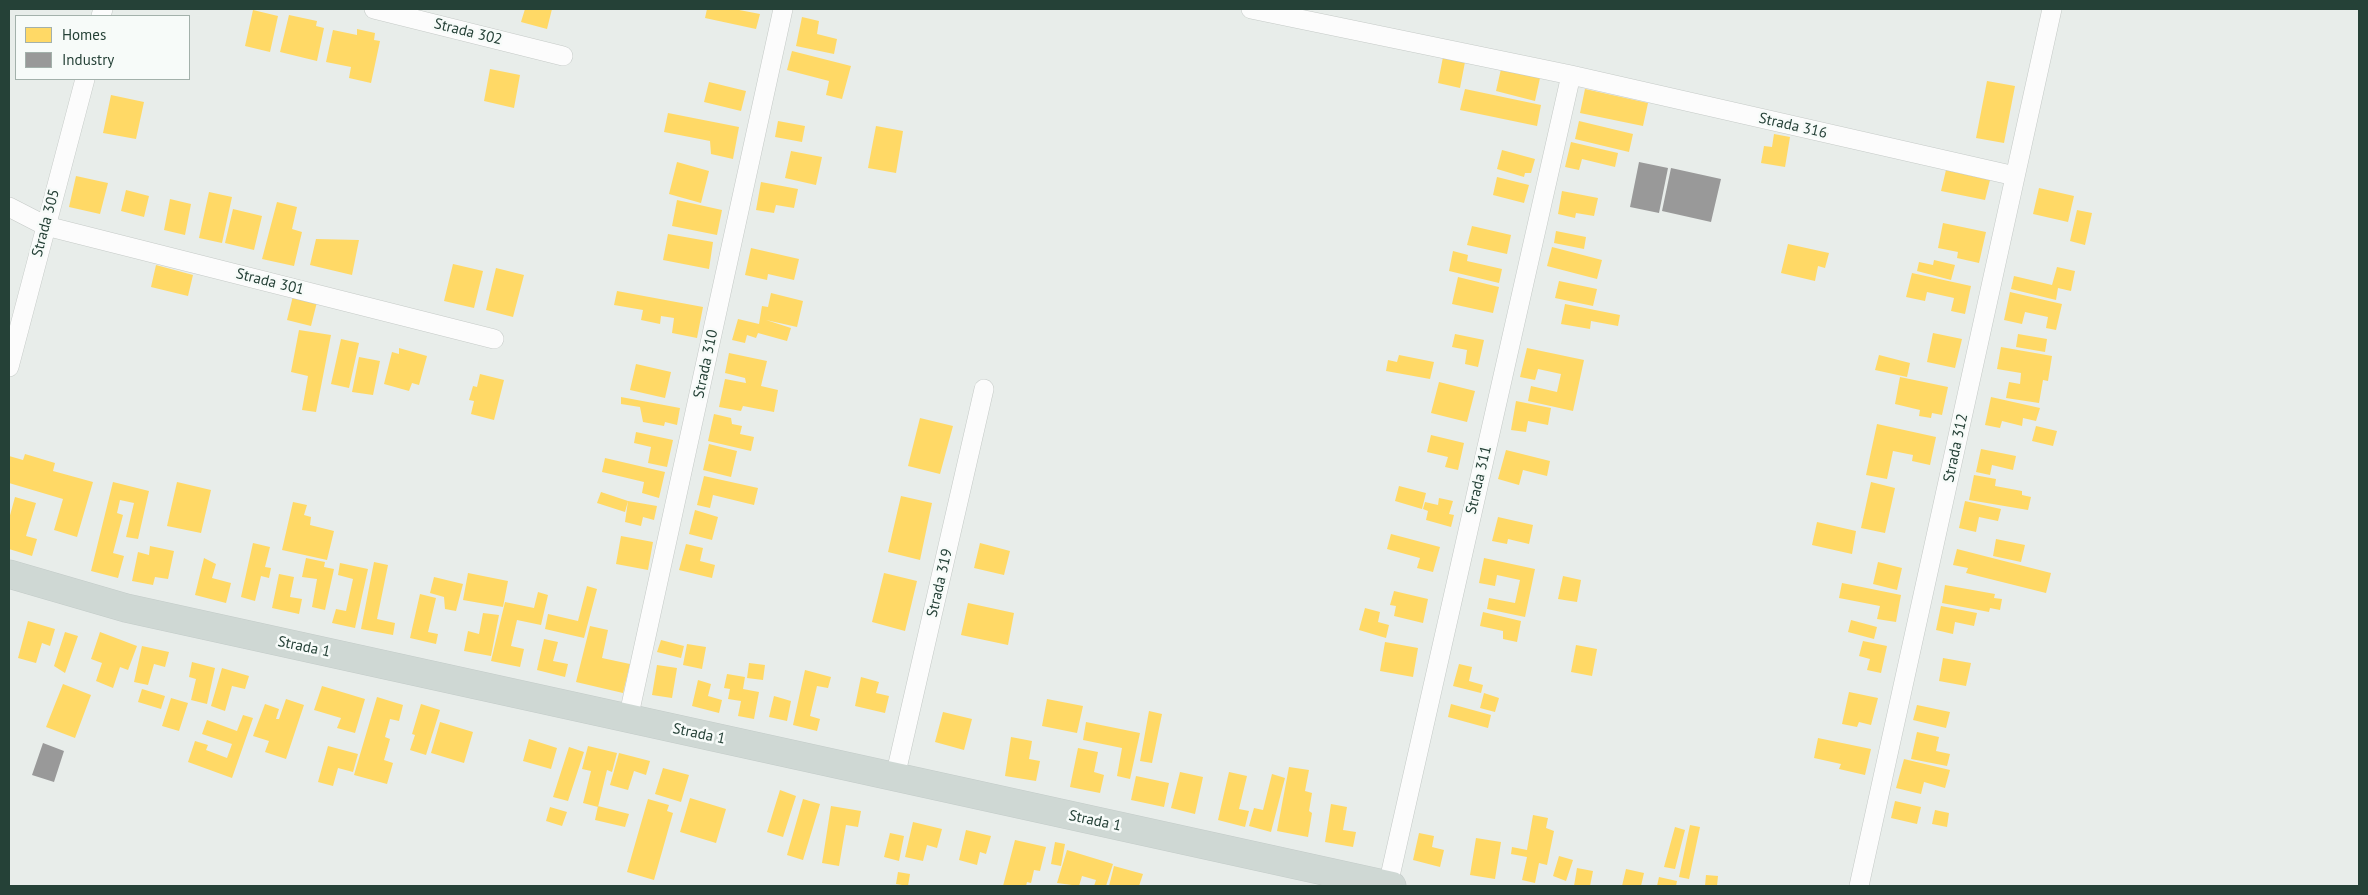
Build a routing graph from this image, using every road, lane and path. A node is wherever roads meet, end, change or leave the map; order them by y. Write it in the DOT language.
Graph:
graph roads {
  1 [pos="374,9"];
  2 [pos="783,9"];
  3 [pos="1251,9"];
  4 [pos="2052,9"];
  5 [pos="563,56"];
  6 [pos="1571,75"];
  7 [pos="85,80"];
  8 [pos="2015,176"];
  9 [pos="9,207"];
  10 [pos="46,226"];
  11 [pos="494,339"];
  12 [pos="9,367"];
  13 [pos="984,389"];
  14 [pos="9,574"];
  15 [pos="628,719"];
  16 [pos="895,777"];
  17 [pos="1390,886"];
  18 [pos="1859,886"];
  1 -- 5 [label="street, Strada 302"];
  2 -- 15 [label="street, Strada 310"];
  3 -- 6 [label="street, Strada 316"];
  4 -- 8 [label="street, Strada 312"];
  6 -- 8 [label="street, Strada 316"];
  6 -- 17 [label="street, Strada 311"];
  7 -- 10 [label="street, Strada 305"];
  8 -- 18 [label="street, Strada 312"];
  9 -- 10 [label="street, Strada 301"];
  10 -- 11 [label="street, Strada 301"];
  10 -- 12 [label="street, Strada 305"];
  13 -- 16 [label="street, Strada 319"];
  14 -- 15 [label="main road, Strada 1"];
  15 -- 16 [label="main road, Strada 1"];
  16 -- 17 [label="main road, Strada 1"];
}
